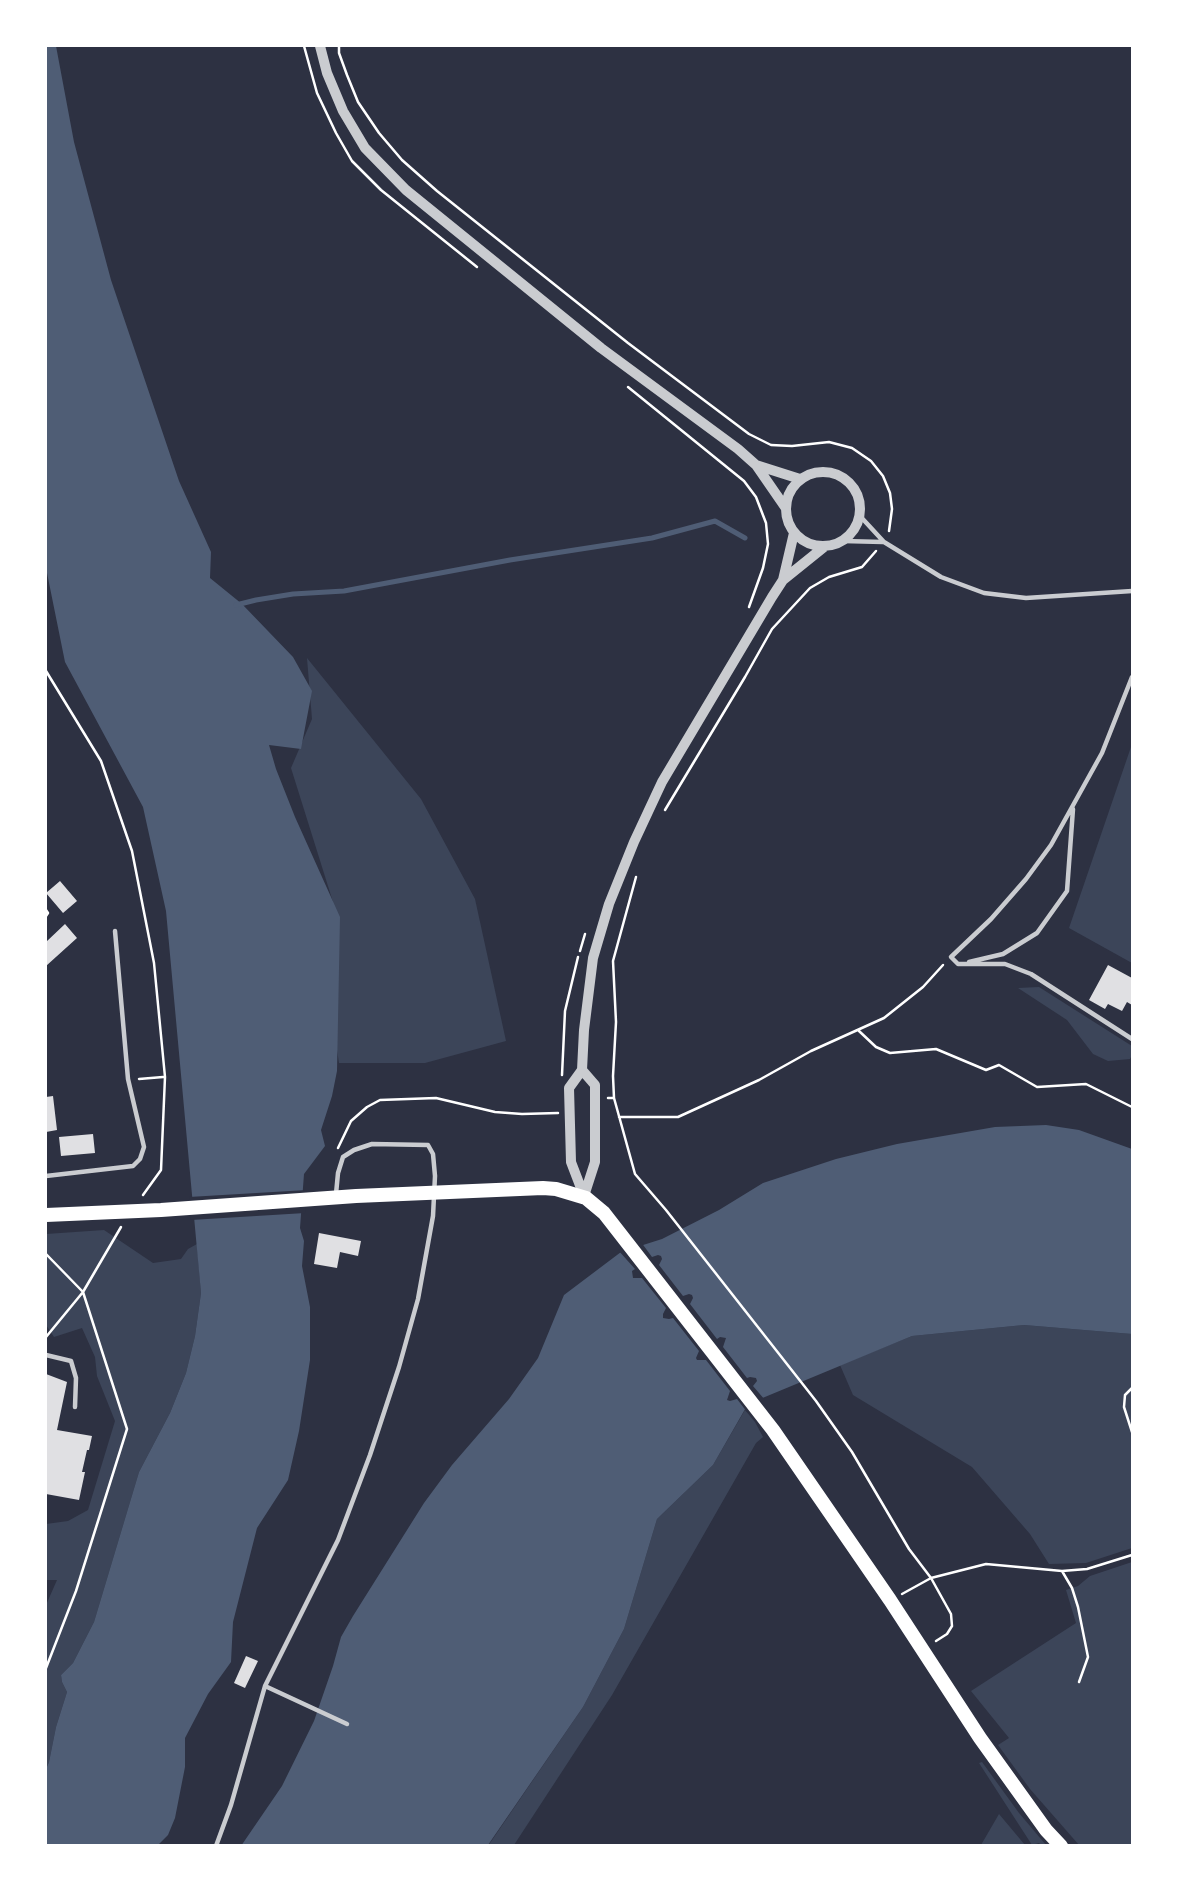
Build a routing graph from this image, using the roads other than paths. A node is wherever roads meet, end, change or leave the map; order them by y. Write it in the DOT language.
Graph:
graph roads {
  1 [pos="320,46"];
  2 [pos="756,465"];
  3 [pos="800,479"];
  4 [pos="785,507"];
  5 [pos="860,516"];
  6 [pos="794,533"];
  7 [pos="843,541"];
  8 [pos="884,542"];
  9 [pos="824,547"];
  10 [pos="783,580"];
  11 [pos="1132,591"];
  12 [pos="1132,677"];
  13 [pos="1073,808"];
  14 [pos="115,931"];
  15 [pos="958,964"];
  16 [pos="1132,1039"];
  17 [pos="582,1070"];
  18 [pos="46,1176"];
  19 [pos="584,1196"];
  20 [pos="337,1198"];
  21 [pos="46,1215"];
  22 [pos="46,1355"];
  23 [pos="75,1407"];
  24 [pos="265,1686"];
  25 [pos="347,1724"];
  26 [pos="216,1846"];
  27 [pos="1061,1846"];
  1 -- 2 [label="street"];
  2 -- 3 [label="street"];
  2 -- 4 [label="street"];
  3 -- 4 [label="street"];
  3 -- 5 [label="street"];
  4 -- 6 [label="street"];
  5 -- 7 [label="street"];
  5 -- 8 [label="lane"];
  6 -- 9 [label="street"];
  6 -- 10 [label="street"];
  7 -- 8 [label="lane"];
  7 -- 9 [label="street"];
  8 -- 11 [label="lane"];
  9 -- 10 [label="street"];
  10 -- 17 [label="street"];
  12 -- 13 [label="lane"];
  13 -- 15 [label="lane"];
  13 -- 15 [label="lane"];
  14 -- 18 [label="lane"];
  15 -- 16 [label="lane"];
  17 -- 19 [label="street"];
  17 -- 19 [label="street"];
  19 -- 20 [label="main road"];
  19 -- 27 [label="main road"];
  20 -- 21 [label="main road"];
  20 -- 24 [label="lane"];
  22 -- 23 [label="lane"];
  24 -- 25 [label="lane"];
  24 -- 26 [label="lane"];
}
